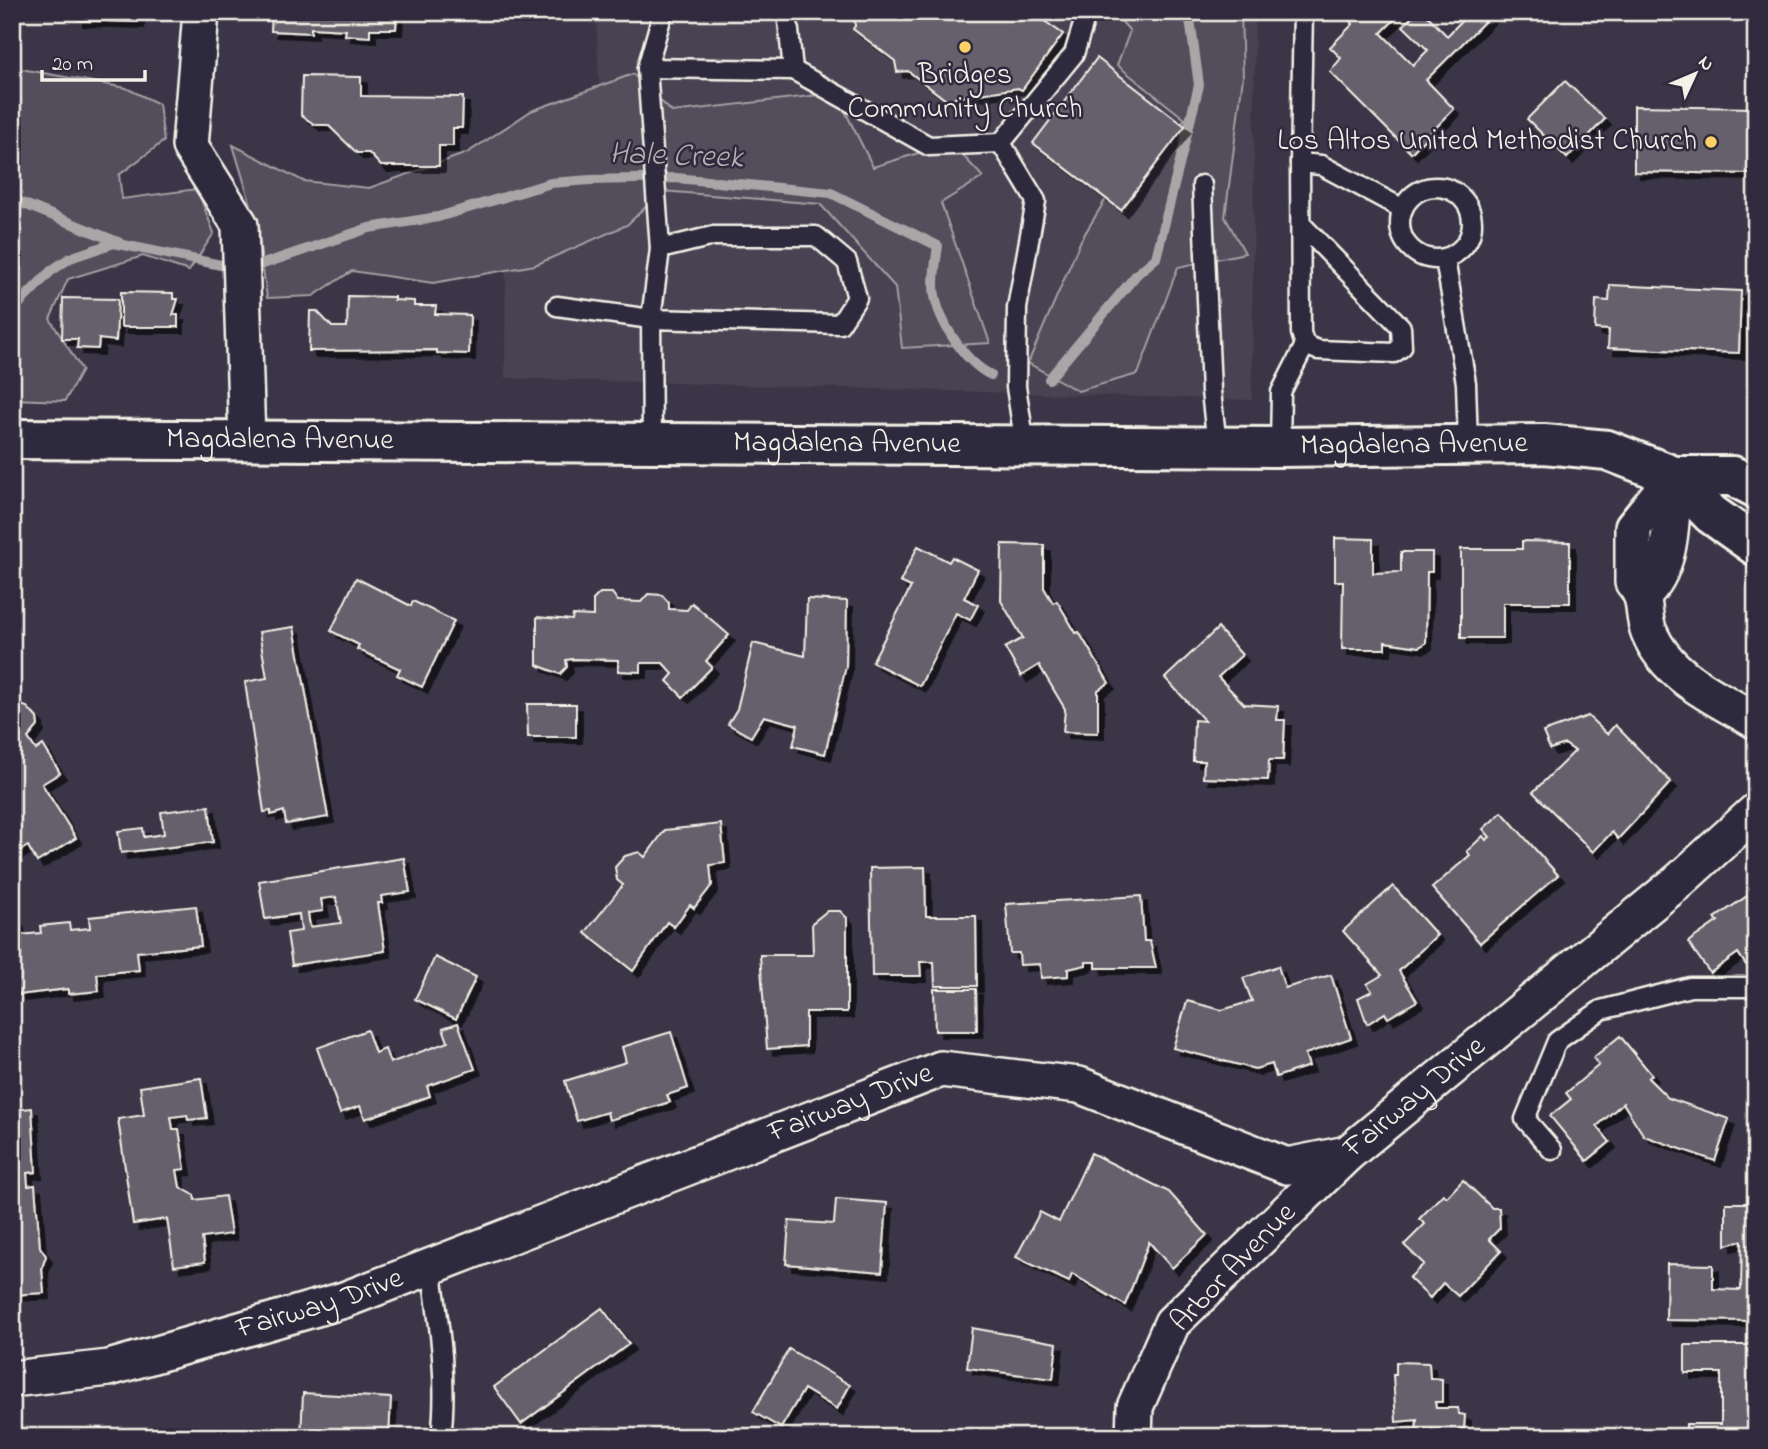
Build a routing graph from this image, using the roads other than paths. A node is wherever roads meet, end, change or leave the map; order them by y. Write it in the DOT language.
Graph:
graph roads {
  1 [pos="201,12"];
  2 [pos="663,12"];
  3 [pos="787,12"];
  4 [pos="1087,12"];
  5 [pos="1303,12"];
  6 [pos="647,68"];
  7 [pos="793,70"];
  8 [pos="1001,143"];
  9 [pos="1300,163"];
  10 [pos="1202,185"];
  11 [pos="1403,209"];
  12 [pos="1301,223"];
  13 [pos="660,249"];
  14 [pos="1445,259"];
  15 [pos="557,306"];
  16 [pos="651,319"];
  17 [pos="1305,345"];
  18 [pos="12,439"];
  19 [pos="247,440"];
  20 [pos="652,443"];
  21 [pos="1025,445"];
  22 [pos="1468,445"];
  23 [pos="1217,446"];
  24 [pos="1280,447"];
  25 [pos="1674,476"];
  26 [pos="1756,488"];
  27 [pos="1756,546"];
  28 [pos="1756,721"];
  29 [pos="1756,811"];
  30 [pos="1756,987"];
  31 [pos="1552,1150"];
  32 [pos="1347,1154"];
  33 [pos="431,1266"];
  34 [pos="12,1379"];
  35 [pos="440,1437"];
  36 [pos="1134,1437"];
  1 -- 19 [label="street"];
  2 -- 6 [label="lane"];
  3 -- 7 [label="lane"];
  4 -- 8 [label="lane"];
  5 -- 9 [label="lane"];
  6 -- 7 [label="lane"];
  6 -- 13 [label="lane"];
  7 -- 8 [label="lane"];
  8 -- 21 [label="lane"];
  9 -- 11 [label="lane"];
  9 -- 12 [label="lane"];
  10 -- 23 [label="lane"];
  11 -- 14 [label="lane"];
  11 -- 14 [label="lane"];
  12 -- 17 [label="lane"];
  12 -- 17 [label="lane"];
  13 -- 16 [label="lane"];
  13 -- 16 [label="lane"];
  14 -- 22 [label="lane"];
  15 -- 16 [label="lane"];
  16 -- 20 [label="lane"];
  17 -- 24 [label="lane"];
  18 -- 19 [label="main road, Magdalena Avenue"];
  19 -- 20 [label="main road, Magdalena Avenue"];
  20 -- 21 [label="main road, Magdalena Avenue"];
  21 -- 23 [label="main road, Magdalena Avenue"];
  22 -- 24 [label="main road, Magdalena Avenue"];
  22 -- 25 [label="main road, Magdalena Avenue"];
  23 -- 24 [label="main road, Magdalena Avenue"];
  25 -- 26 [label="main road, Magdalena Avenue"];
  25 -- 27 [label="main road, Magdalena Avenue"];
  25 -- 28 [label="street"];
  29 -- 32 [label="street, Fairway Drive"];
  30 -- 31 [label="lane"];
  32 -- 33 [label="street, Fairway Drive"];
  32 -- 36 [label="street, Arbor Avenue"];
  33 -- 34 [label="street, Fairway Drive"];
  33 -- 35 [label="lane"];
}
